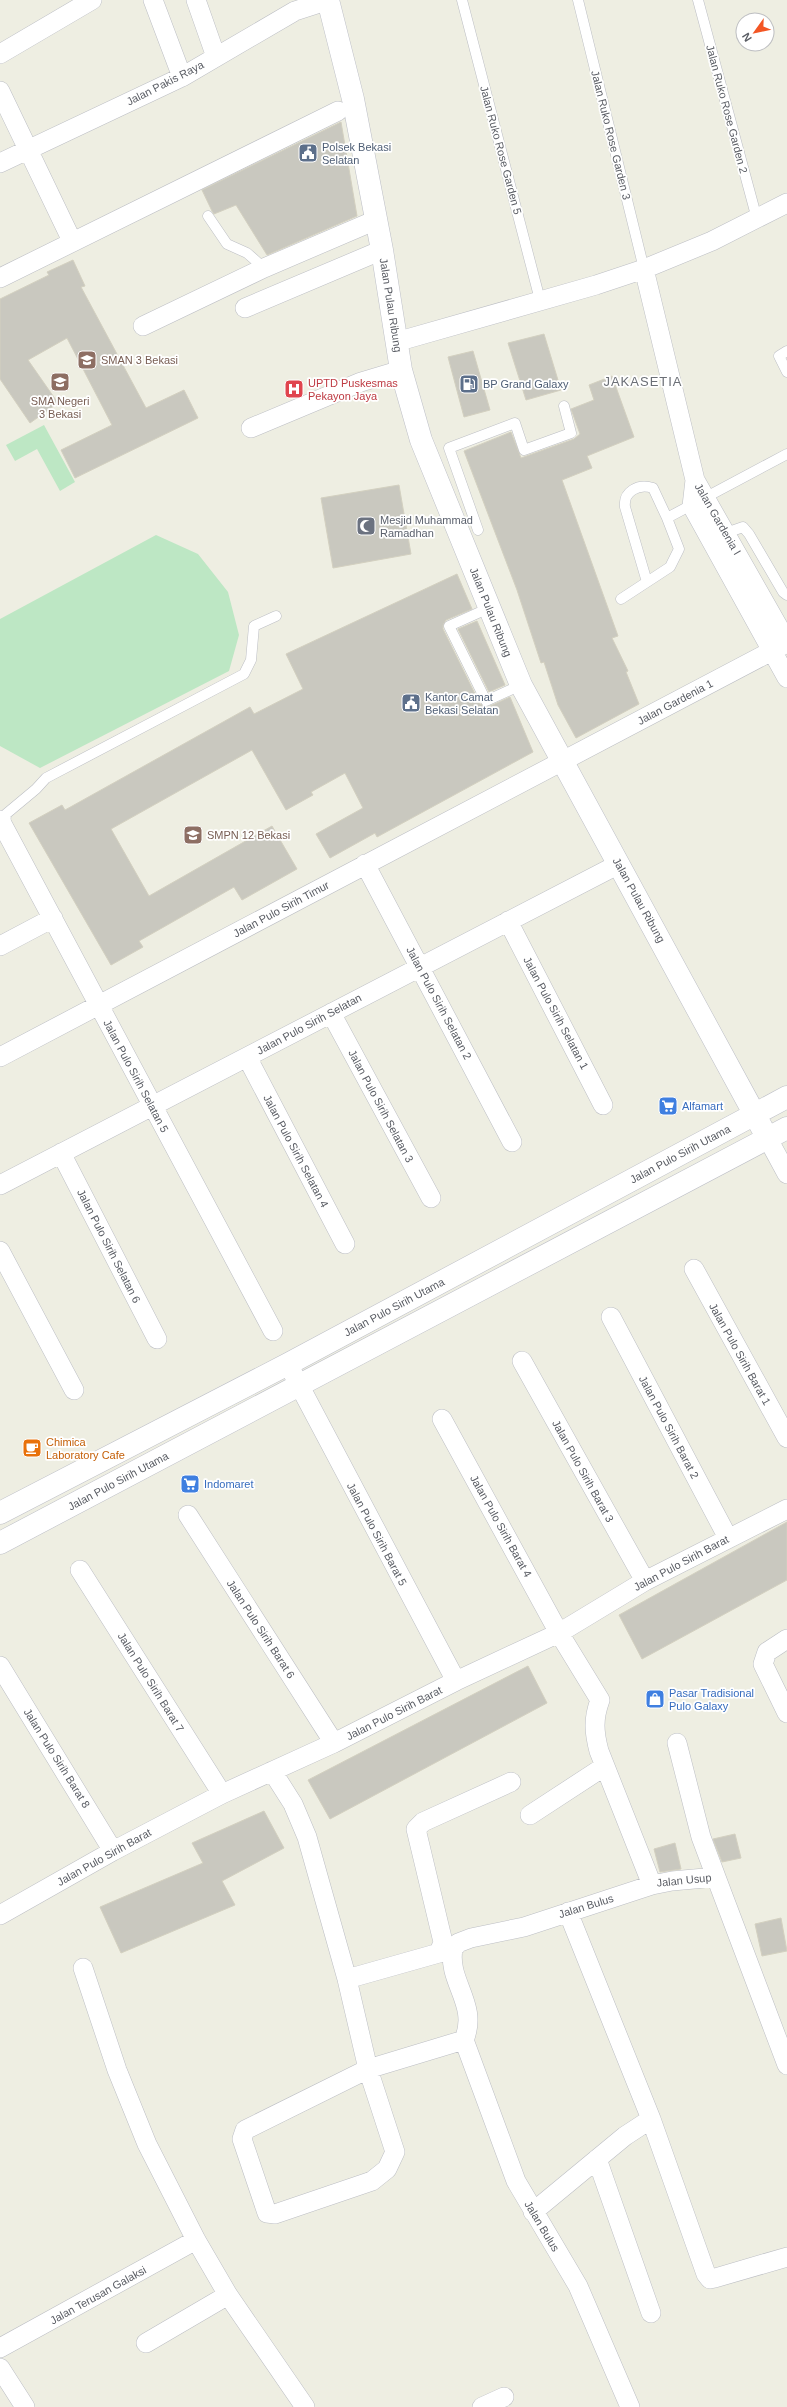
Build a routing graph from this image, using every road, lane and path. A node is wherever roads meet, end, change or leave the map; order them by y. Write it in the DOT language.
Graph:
graph roads {
  1 [pos="92,0"];
  2 [pos="153,0"];
  3 [pos="196,0"];
  4 [pos="328,0"];
  5 [pos="462,0"];
  6 [pos="578,0"];
  7 [pos="698,0"];
  8 [pos="0,54"];
  9 [pos="216,57"];
  10 [pos="182,77"];
  11 [pos="0,91"];
  12 [pos="338,111"];
  13 [pos="29,148"];
  14 [pos="0,163"];
  15 [pos="787,203"];
  16 [pos="208,216"];
  17 [pos="757,219"];
  18 [pos="376,220"];
  19 [pos="72,241"];
  20 [pos="382,250"];
  21 [pos="264,268"];
  22 [pos="644,269"];
  23 [pos="0,278"];
  24 [pos="540,300"];
  25 [pos="245,308"];
  26 [pos="143,326"];
  27 [pos="396,342"];
  28 [pos="787,351"];
  29 [pos="401,370"];
  30 [pos="787,372"];
  31 [pos="564,406"];
  32 [pos="251,428"];
  33 [pos="787,454"];
  34 [pos="455,496"];
  35 [pos="699,503"];
  36 [pos="667,518"];
  37 [pos="478,530"];
  38 [pos="726,533"];
  39 [pos="647,582"];
  40 [pos="787,595"];
  41 [pos="620,599"];
  42 [pos="489,608"];
  43 [pos="276,616"];
  44 [pos="782,645"];
  45 [pos="787,678"];
  46 [pos="521,685"];
  47 [pos="564,761"];
  48 [pos="2,826"];
  49 [pos="365,864"];
  50 [pos="619,864"];
  51 [pos="54,918"];
  52 [pos="508,921"];
  53 [pos="0,946"];
  54 [pos="420,967"];
  55 [pos="98,1005"];
  56 [pos="331,1013"];
  57 [pos="0,1057"];
  58 [pos="247,1057"];
  59 [pos="787,1097"];
  60 [pos="603,1105"];
  61 [pos="153,1106"];
  62 [pos="755,1114"];
  63 [pos="787,1128"];
  64 [pos="768,1138"];
  65 [pos="512,1142"];
  66 [pos="61,1153"];
  67 [pos="680,1153"];
  68 [pos="787,1174"];
  69 [pos="692,1177"];
  70 [pos="0,1185"];
  71 [pos="431,1198"];
  72 [pos="345,1244"];
  73 [pos="0,1251"];
  74 [pos="694,1269"];
  75 [pos="611,1317"];
  76 [pos="273,1331"];
  77 [pos="157,1340"];
  78 [pos="522,1362"];
  79 [pos="288,1364"];
  80 [pos="299,1386"];
  81 [pos="74,1390"];
  82 [pos="442,1419"];
  83 [pos="787,1438"];
  84 [pos="787,1509"];
  85 [pos="0,1513"];
  86 [pos="188,1515"];
  87 [pos="728,1538"];
  88 [pos="0,1543"];
  89 [pos="80,1570"];
  90 [pos="645,1581"];
  91 [pos="559,1633"];
  92 [pos="787,1639"];
  93 [pos="0,1666"];
  94 [pos="456,1681"];
  95 [pos="787,1713"];
  96 [pos="677,1743"];
  97 [pos="334,1744"];
  98 [pos="605,1766"];
  99 [pos="272,1771"];
  100 [pos="511,1782"];
  101 [pos="222,1794"];
  102 [pos="530,1815"];
  103 [pos="114,1851"];
  104 [pos="716,1877"];
  105 [pos="652,1885"];
  106 [pos="568,1912"];
  107 [pos="0,1915"];
  108 [pos="83,1968"];
  109 [pos="347,1979"];
  110 [pos="464,2040"];
  111 [pos="787,2065"];
  112 [pos="368,2069"];
  113 [pos="651,2119"];
  114 [pos="597,2159"];
  115 [pos="533,2212"];
  116 [pos="196,2240"];
  117 [pos="787,2257"];
  118 [pos="228,2295"];
  119 [pos="651,2313"];
  120 [pos="146,2343"];
  121 [pos="0,2348"];
  122 [pos="0,2368"];
  123 [pos="504,2397"];
  124 [pos="25,2407"];
  125 [pos="305,2407"];
  126 [pos="482,2407"];
  127 [pos="630,2407"];
  1 -- 8 [label="street"];
  2 -- 10 [label="street"];
  3 -- 9 [label="street"];
  4 -- 9 [label="street, Jalan Pakis Raya"];
  4 -- 18 [label="main road, Jalan Pulau Ribung"];
  5 -- 24 [label="lane, Jalan Ruko Rose Garden 5"];
  6 -- 22 [label="lane, Jalan Ruko Rose Garden 3"];
  7 -- 17 [label="lane, Jalan Ruko Rose Garden 2"];
  9 -- 10 [label="street, Jalan Pakis Raya"];
  10 -- 13 [label="street, Jalan Pakis Raya"];
  11 -- 13 [label="street"];
  12 -- 19 [label="street"];
  13 -- 14 [label="street, Jalan Pakis Raya"];
  13 -- 19 [label="street"];
  15 -- 17 [label="street"];
  16 -- 21 [label="lane"];
  17 -- 22 [label="street"];
  18 -- 20 [label="main road, Jalan Pulau Ribung"];
  18 -- 21 [label="street"];
  19 -- 23 [label="street"];
  20 -- 25 [label="street"];
  20 -- 27 [label="main road, Jalan Pulau Ribung"];
  21 -- 26 [label="street"];
  22 -- 24 [label="street"];
  22 -- 35 [label="street, Jalan Gardenia I"];
  24 -- 27 [label="street"];
  27 -- 29 [label="main road, Jalan Pulau Ribung"];
  28 -- 30 [label="lane"];
  29 -- 32 [label="street"];
  29 -- 34 [label="main road, Jalan Pulau Ribung"];
  31 -- 34 [label="lane"];
  33 -- 35 [label="lane"];
  34 -- 37 [label="lane"];
  34 -- 42 [label="main road, Jalan Pulau Ribung"];
  35 -- 36 [label="lane"];
  35 -- 38 [label="street, Jalan Gardenia I"];
  35 -- 44 [label="street, Jalan Gardenia I"];
  36 -- 39 [label="lane"];
  36 -- 39 [label="lane"];
  38 -- 40 [label="lane"];
  38 -- 44 [label="street, Jalan Gardenia I"];
  39 -- 41 [label="lane"];
  42 -- 46 [label="main road, Jalan Pulau Ribung"];
  42 -- 46 [label="lane"];
  43 -- 48 [label="lane"];
  44 -- 45 [label="street"];
  44 -- 47 [label="street, Jalan Gardenia 1"];
  46 -- 47 [label="main road, Jalan Pulau Ribung"];
  47 -- 49 [label="street, Jalan Pulo Sirih Timur"];
  47 -- 50 [label="main road, Jalan Pulau Ribung"];
  48 -- 51 [label="street, Jalan Pulo Sirih Selatan 5"];
  49 -- 54 [label="street, Jalan Pulo Sirih Selatan 2"];
  49 -- 55 [label="street, Jalan Pulo Sirih Timur"];
  50 -- 52 [label="street, Jalan Pulo Sirih Selatan"];
  50 -- 62 [label="main road, Jalan Pulau Ribung"];
  51 -- 53 [label="street"];
  51 -- 55 [label="street, Jalan Pulo Sirih Selatan 5"];
  52 -- 54 [label="street, Jalan Pulo Sirih Selatan"];
  52 -- 60 [label="street, Jalan Pulo Sirih Selatan 1"];
  54 -- 56 [label="street, Jalan Pulo Sirih Selatan"];
  54 -- 65 [label="street, Jalan Pulo Sirih Selatan 2"];
  55 -- 57 [label="street, Jalan Pulo Sirih Timur"];
  55 -- 61 [label="street, Jalan Pulo Sirih Selatan 5"];
  56 -- 58 [label="street, Jalan Pulo Sirih Selatan"];
  56 -- 71 [label="street, Jalan Pulo Sirih Selatan 3"];
  58 -- 61 [label="street, Jalan Pulo Sirih Selatan"];
  58 -- 72 [label="street, Jalan Pulo Sirih Selatan 4"];
  59 -- 62 [label="main road, Jalan Pulo Sirih Utama"];
  61 -- 66 [label="street, Jalan Pulo Sirih Selatan"];
  61 -- 76 [label="street, Jalan Pulo Sirih Selatan 5"];
  62 -- 64 [label="main road, Jalan Pulau Ribung"];
  62 -- 67 [label="main road, Jalan Pulo Sirih Utama"];
  63 -- 64 [label="main road, Jalan Pulo Sirih Utama"];
  64 -- 68 [label="street, Jalan Pulau Ribung"];
  64 -- 69 [label="main road, Jalan Pulo Sirih Utama"];
  66 -- 70 [label="street, Jalan Pulo Sirih Selatan"];
  66 -- 77 [label="street, Jalan Pulo Sirih Selatan 6"];
  67 -- 69 [label="main road"];
  67 -- 79 [label="main road, Jalan Pulo Sirih Utama"];
  69 -- 80 [label="main road, Jalan Pulo Sirih Utama"];
  73 -- 81 [label="street"];
  74 -- 83 [label="street, Jalan Pulo Sirih Barat 1"];
  75 -- 87 [label="street, Jalan Pulo Sirih Barat 2"];
  78 -- 90 [label="street, Jalan Pulo Sirih Barat 3"];
  79 -- 80 [label="street, Jalan Pulo Sirih Barat 5"];
  79 -- 85 [label="main road, Jalan Pulo Sirih Utama"];
  80 -- 88 [label="main road, Jalan Pulo Sirih Utama"];
  80 -- 94 [label="street, Jalan Pulo Sirih Barat 5"];
  82 -- 91 [label="street, Jalan Pulo Sirih Barat 4"];
  84 -- 87 [label="street, Jalan Pulo Sirih Barat"];
  86 -- 97 [label="street, Jalan Pulo Sirih Barat 6"];
  87 -- 90 [label="street, Jalan Pulo Sirih Barat"];
  89 -- 101 [label="street, Jalan Pulo Sirih Barat 7"];
  90 -- 91 [label="street, Jalan Pulo Sirih Barat"];
  91 -- 94 [label="street, Jalan Pulo Sirih Barat"];
  91 -- 98 [label="street, Jalan Usup"];
  92 -- 95 [label="street"];
  93 -- 103 [label="street, Jalan Pulo Sirih Barat 8"];
  94 -- 97 [label="street, Jalan Pulo Sirih Barat"];
  96 -- 104 [label="street"];
  97 -- 99 [label="street, Jalan Pulo Sirih Barat"];
  98 -- 102 [label="street"];
  98 -- 105 [label="street, Jalan Usup"];
  99 -- 101 [label="street, Jalan Pulo Sirih Barat"];
  99 -- 109 [label="street"];
  100 -- 109 [label="street"];
  101 -- 103 [label="street, Jalan Pulo Sirih Barat"];
  103 -- 107 [label="street, Jalan Pulo Sirih Barat"];
  104 -- 105 [label="street, Jalan Usup"];
  104 -- 111 [label="street, Jalan Usup"];
  105 -- 106 [label="street, Jalan Bulus"];
  106 -- 110 [label="street, Jalan Bulus"];
  106 -- 113 [label="street"];
  108 -- 116 [label="street"];
  109 -- 112 [label="street"];
  110 -- 112 [label="street"];
  110 -- 115 [label="street, Jalan Bulus"];
  112 -- 112 [label="street"];
  113 -- 114 [label="street"];
  113 -- 117 [label="street"];
  114 -- 115 [label="street"];
  114 -- 119 [label="street"];
  115 -- 127 [label="street, Jalan Bulus"];
  116 -- 118 [label="street"];
  116 -- 121 [label="street, Jalan Terusan Galaksi"];
  118 -- 120 [label="street"];
  118 -- 125 [label="street"];
  122 -- 124 [label="street"];
  123 -- 126 [label="street"];
}
